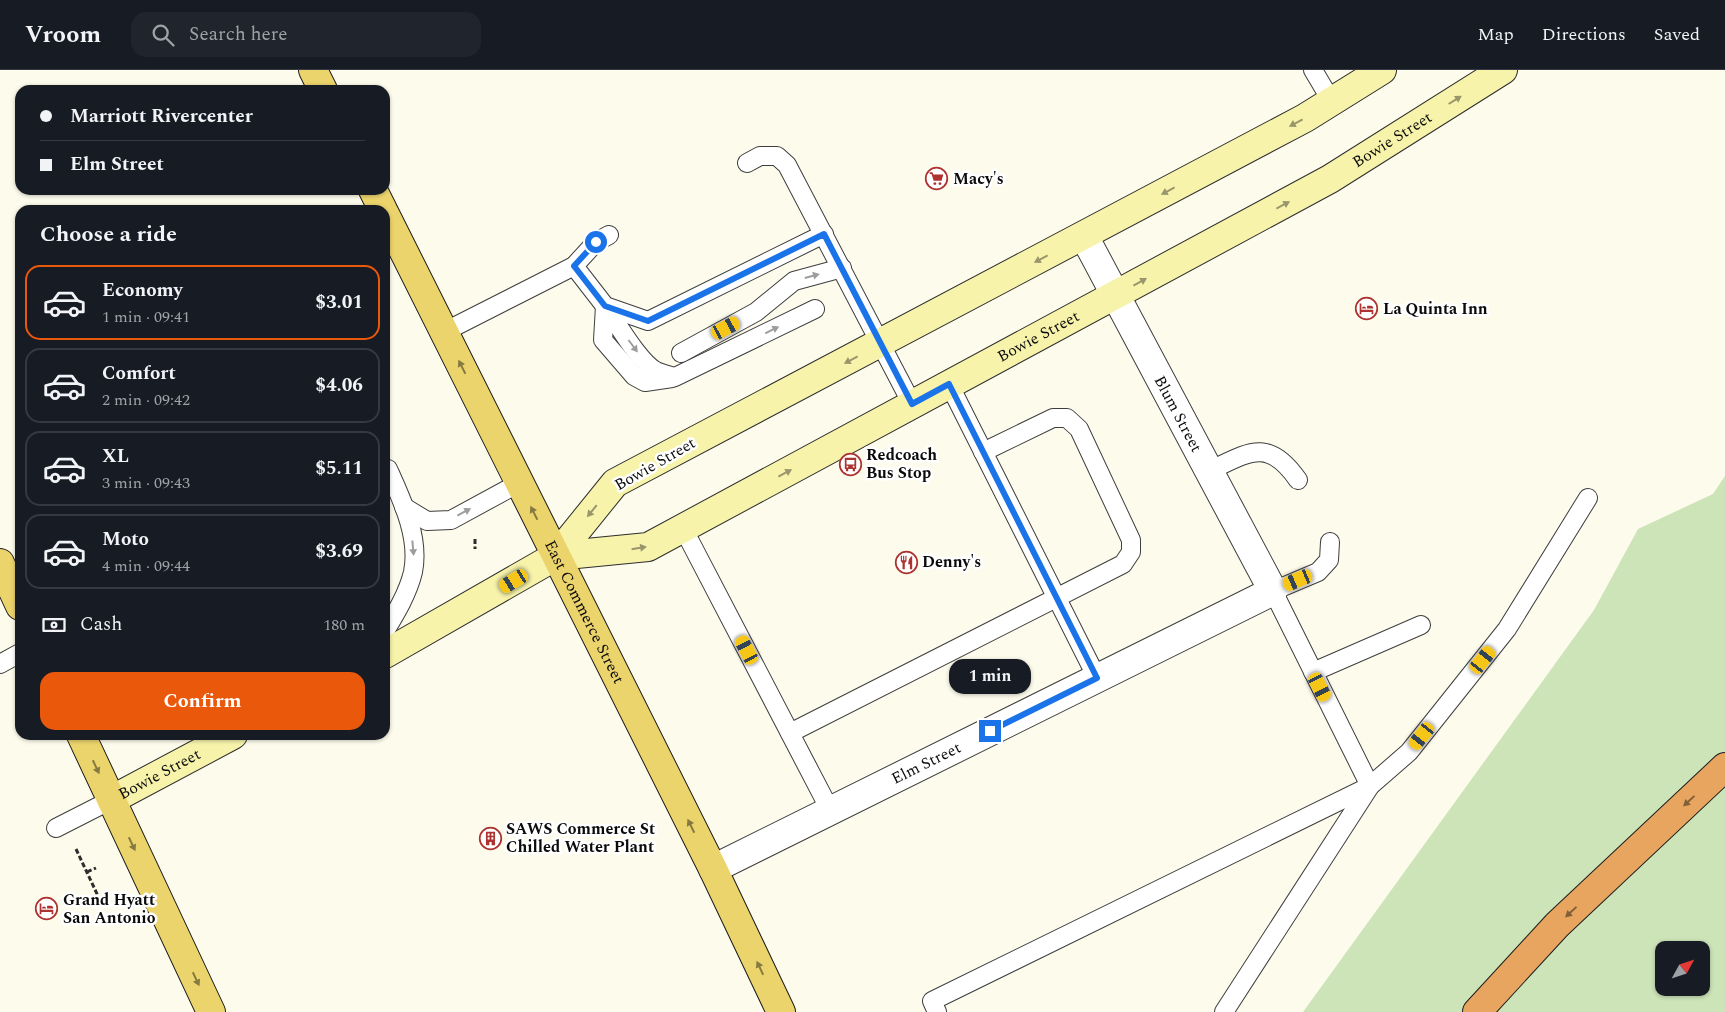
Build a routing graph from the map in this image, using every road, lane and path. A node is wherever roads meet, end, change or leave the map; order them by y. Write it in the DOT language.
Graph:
graph roads {
  1 [pos="313,70"];
  2 [pos="1312,70"];
  3 [pos="1382,70"];
  4 [pos="1503,70"];
  5 [pos="320,85"];
  6 [pos="1332,102"];
  7 [pos="747,163"];
  8 [pos="390,224"];
  9 [pos="824,234"];
  10 [pos="609,235"];
  11 [pos="1084,236"];
  12 [pos="574,266"];
  13 [pos="842,268"];
  14 [pos="1116,295"];
  15 [pos="605,306"];
  16 [pos="815,309"];
  17 [pos="444,332"];
  18 [pos="882,344"];
  19 [pos="681,353"];
  20 [pos="949,384"];
  21 [pos="912,404"];
  22 [pos="984,452"];
  23 [pos="1209,471"];
  24 [pos="390,474"];
  25 [pos="1298,480"];
  26 [pos="519,483"];
  27 [pos="1588,498"];
  28 [pos="404,506"];
  29 [pos="683,528"];
  30 [pos="1330,542"];
  31 [pos="556,556"];
  32 [pos="0,562"];
  33 [pos="1272,591"];
  34 [pos="15,594"];
  35 [pos="1057,598"];
  36 [pos="390,622"];
  37 [pos="1421,625"];
  38 [pos="390,651"];
  39 [pos="15,656"];
  40 [pos="0,664"];
  41 [pos="1313,672"];
  42 [pos="1097,678"];
  43 [pos="790,733"];
  44 [pos="82,740"];
  45 [pos="224,740"];
  46 [pos="1725,767"];
  47 [pos="1370,786"];
  48 [pos="111,800"];
  49 [pos="830,810"];
  50 [pos="56,828"];
  51 [pos="75,846"];
  52 [pos="96,868"];
  53 [pos="713,869"];
  54 [pos="87,872"];
  55 [pos="98,896"];
  56 [pos="211,1012"];
  57 [pos="781,1012"];
  58 [pos="937,1012"];
  59 [pos="1224,1012"];
  60 [pos="1477,1012"];
  1 -- 5 [label="main road"];
  2 -- 6 [label="lane"];
  3 -- 6 [label="main road, Bowie Street"];
  14 -- 4 [label="main road, Bowie Street, one-way"];
  6 -- 11 [label="main road, Bowie Street, one-way"];
  7 -- 9 [label="lane"];
  8 -- 17 [label="main road, East Commerce Street"];
  9 -- 13 [label="lane"];
  9 -- 15 [label="lane"];
  10 -- 12 [label="lane"];
  11 -- 14 [label="street, Blum Street"];
  11 -- 18 [label="main road, Bowie Street, one-way"];
  12 -- 15 [label="lane"];
  12 -- 17 [label="lane"];
  13 -- 18 [label="lane"];
  19 -- 13 [label="lane, one-way"];
  14 -- 20 [label="main road, Bowie Street"];
  14 -- 23 [label="street, Blum Street"];
  15 -- 16 [label="lane, one-way"];
  26 -- 17 [label="main road, East Commerce Street, one-way"];
  18 -- 21 [label="lane"];
  18 -- 31 [label="main road, Bowie Street, one-way"];
  20 -- 21 [label="main road, Bowie Street"];
  20 -- 22 [label="lane"];
  29 -- 21 [label="main road, Bowie Street, one-way"];
  22 -- 35 [label="lane"];
  22 -- 35 [label="lane"];
  23 -- 25 [label="lane"];
  23 -- 33 [label="street, Blum Street"];
  24 -- 28 [label="lane"];
  28 -- 26 [label="lane, one-way"];
  31 -- 26 [label="main road, East Commerce Street, one-way"];
  27 -- 47 [label="lane"];
  28 -- 36 [label="lane, one-way"];
  31 -- 29 [label="main road, Bowie Street, one-way"];
  29 -- 43 [label="lane"];
  30 -- 33 [label="lane"];
  31 -- 38 [label="main road, Bowie Street"];
  53 -- 31 [label="main road, East Commerce Street, one-way"];
  32 -- 34 [label="main road"];
  33 -- 41 [label="lane"];
  33 -- 42 [label="street, Elm Street"];
  35 -- 42 [label="lane"];
  35 -- 43 [label="lane"];
  37 -- 41 [label="lane"];
  39 -- 40 [label="lane"];
  41 -- 47 [label="lane"];
  42 -- 49 [label="street, Elm Street"];
  43 -- 49 [label="lane"];
  44 -- 48 [label="main road, one-way"];
  45 -- 48 [label="main road, Bowie Street"];
  46 -- 60 [label="highway, one-way"];
  47 -- 58 [label="lane"];
  47 -- 59 [label="lane"];
  48 -- 50 [label="lane"];
  48 -- 56 [label="main road, one-way"];
  49 -- 53 [label="street, Elm Street"];
  51 -- 54 [label="path"];
  52 -- 54 [label="path"];
  57 -- 53 [label="main road, East Commerce Street, one-way"];
  54 -- 55 [label="path"];
}
